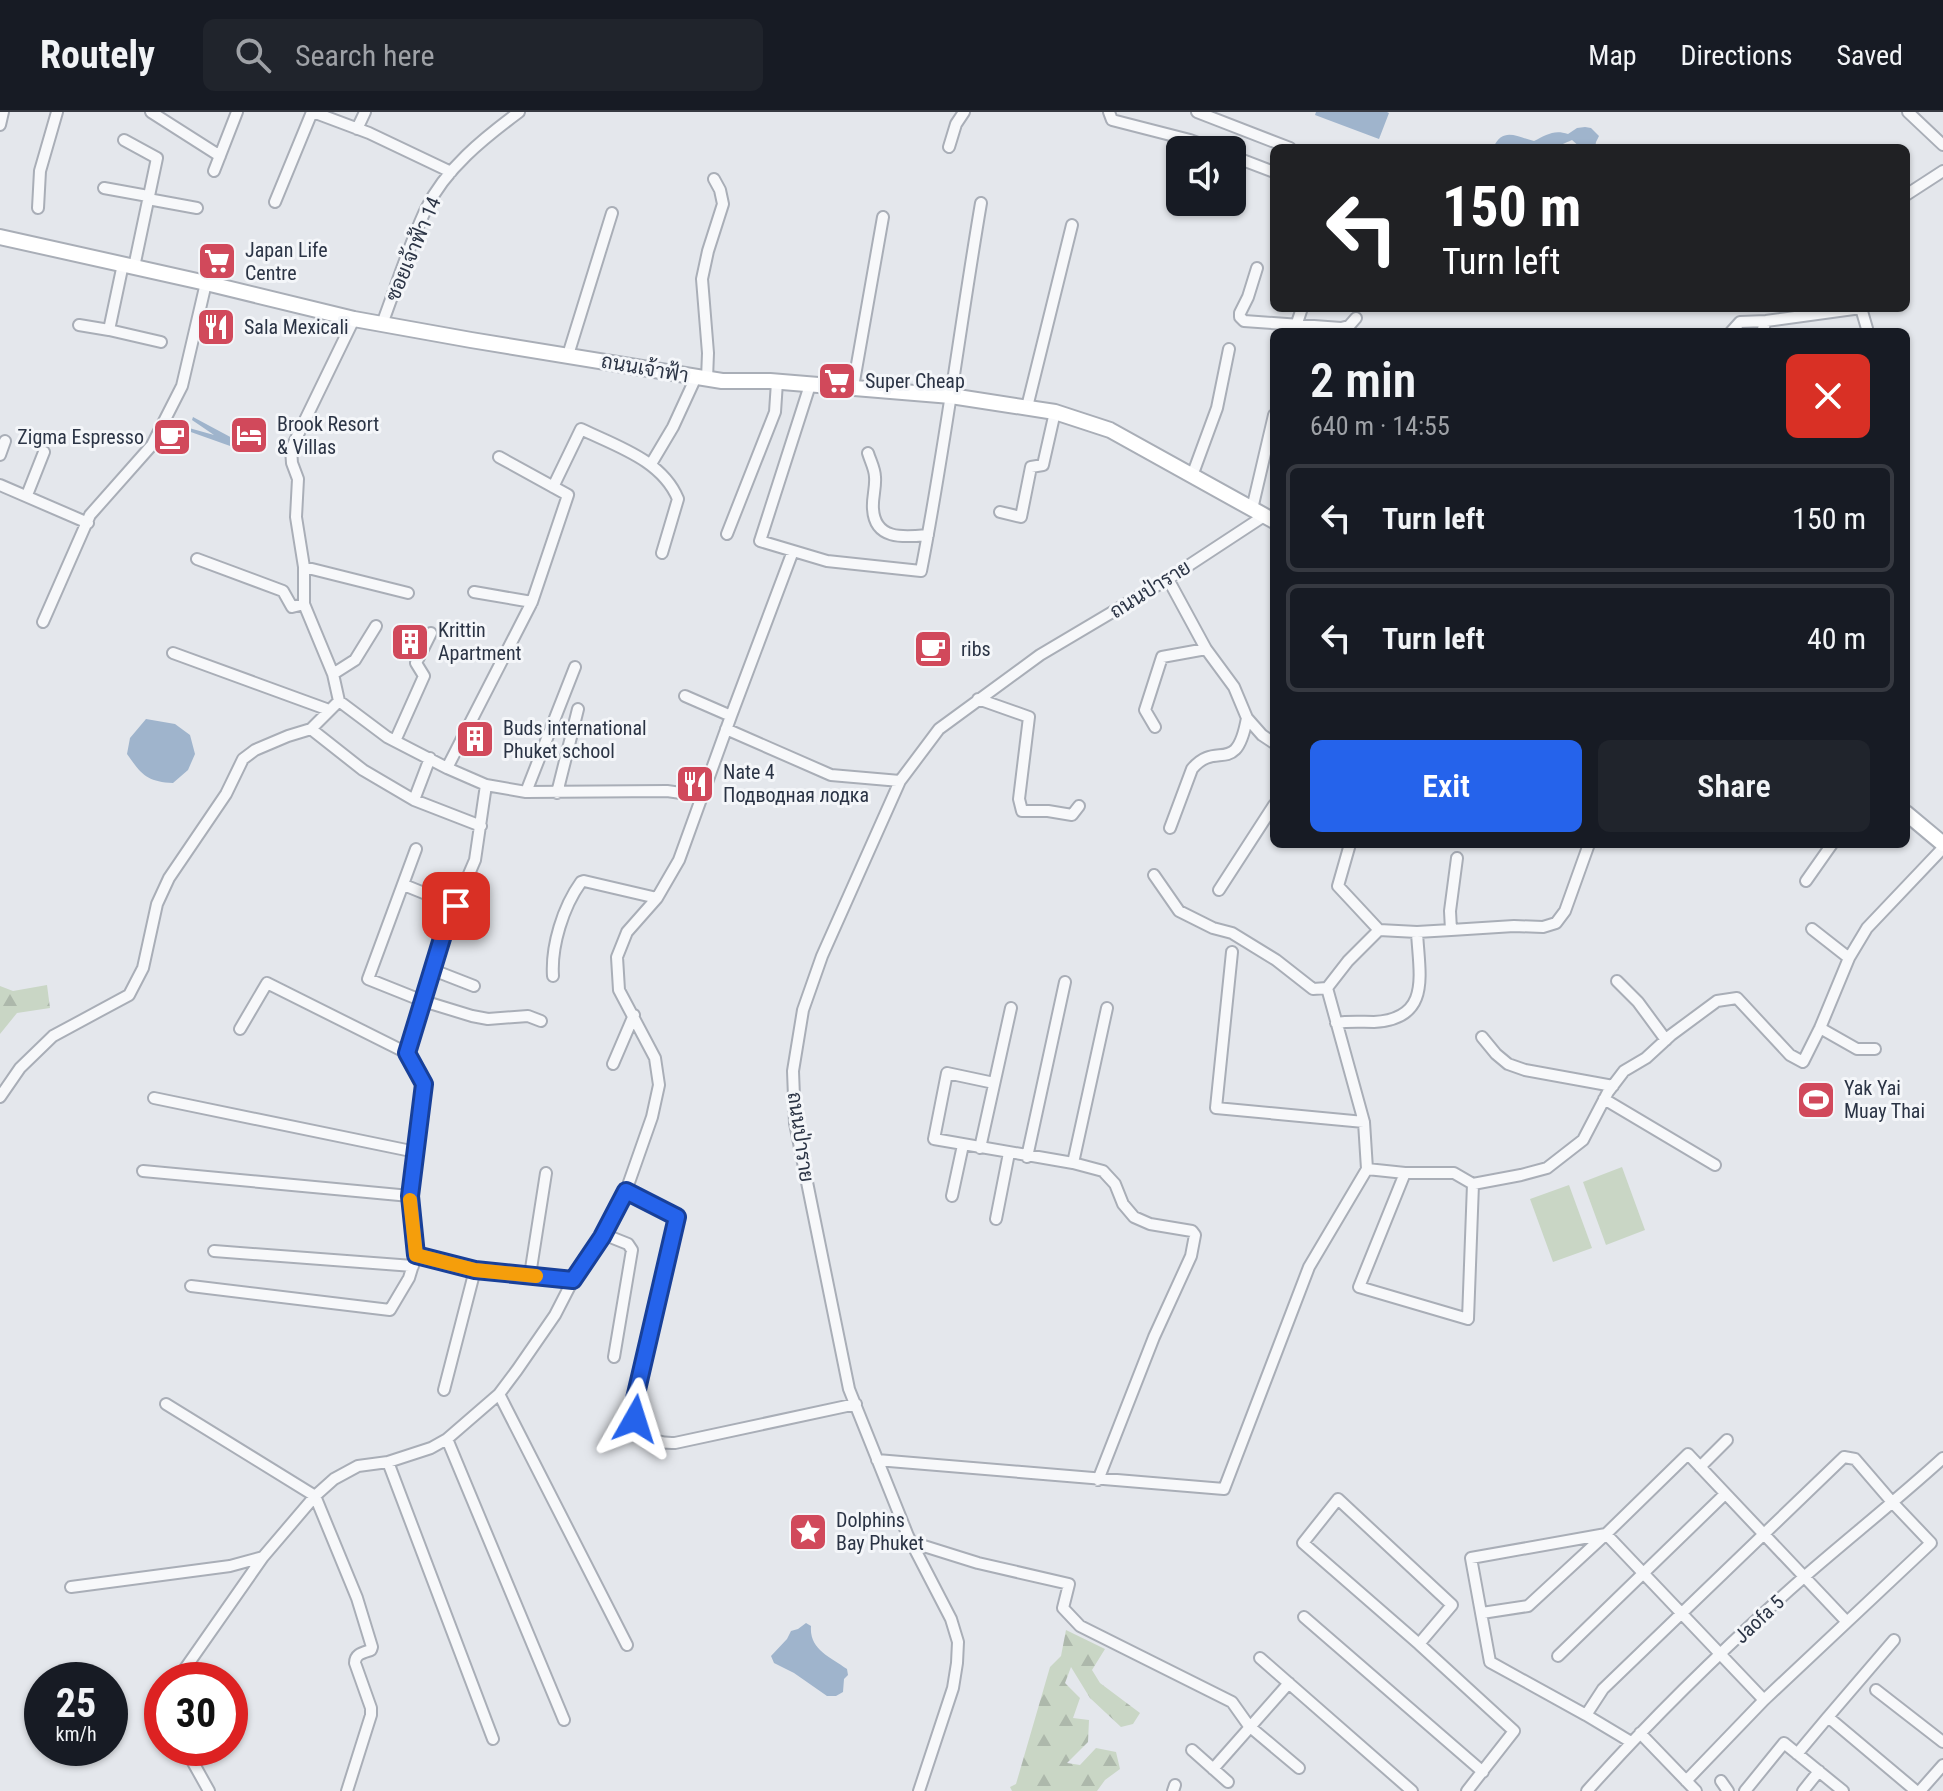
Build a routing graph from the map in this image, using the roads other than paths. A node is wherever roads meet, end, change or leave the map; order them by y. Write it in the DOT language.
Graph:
graph roads {
  1 [pos="3,112"];
  2 [pos="57,112"];
  3 [pos="151,112"];
  4 [pos="237,112"];
  5 [pos="313,112"];
  6 [pos="365,112"];
  7 [pos="519,112"];
  8 [pos="964,112"];
  9 [pos="1109,112"];
  10 [pos="1197,112"];
  11 [pos="1908,112"];
  12 [pos="0,125"];
  13 [pos="357,129"];
  14 [pos="1174,136"];
  15 [pos="124,140"];
  16 [pos="1280,144"];
  17 [pos="1943,145"];
  18 [pos="949,147"];
  19 [pos="220,156"];
  20 [pos="1246,161"];
  21 [pos="1270,170"];
  22 [pos="214,171"];
  23 [pos="1943,171"];
  24 [pos="451,172"];
  25 [pos="714,179"];
  26 [pos="104,188"];
  27 [pos="1910,192"];
  28 [pos="148,198"];
  29 [pos="275,202"];
  30 [pos="981,203"];
  31 [pos="38,208"];
  32 [pos="197,208"];
  33 [pos="612,213"];
  34 [pos="883,217"];
  35 [pos="1072,225"];
  36 [pos="0,237"];
  37 [pos="129,266"];
  38 [pos="1257,268"];
  39 [pos="206,283"];
  40 [pos="1832,312"];
  41 [pos="1356,318"];
  42 [pos="354,319"];
  43 [pos="1766,321"];
  44 [pos="382,324"];
  45 [pos="79,325"];
  46 [pos="1295,328"];
  47 [pos="1735,328"];
  48 [pos="1763,328"];
  49 [pos="109,330"];
  50 [pos="161,342"];
  51 [pos="1229,349"];
  52 [pos="568,355"];
  53 [pos="701,378"];
  54 [pos="777,382"];
  55 [pos="810,385"];
  56 [pos="853,387"];
  57 [pos="951,396"];
  58 [pos="1027,407"];
  59 [pos="1055,412"];
  60 [pos="5,441"];
  61 [pos="1270,451"];
  62 [pos="44,452"];
  63 [pos="868,453"];
  64 [pos="0,455"];
  65 [pos="499,457"];
  66 [pos="651,464"];
  67 [pos="1192,476"];
  68 [pos="0,485"];
  69 [pos="553,487"];
  70 [pos="27,495"];
  71 [pos="1000,512"];
  72 [pos="1263,515"];
  73 [pos="88,523"];
  74 [pos="727,534"];
  75 [pos="928,535"];
  76 [pos="793,551"];
  77 [pos="662,553"];
  78 [pos="197,559"];
  79 [pos="304,567"];
  80 [pos="1168,579"];
  81 [pos="474,592"];
  82 [pos="408,593"];
  83 [pos="532,602"];
  84 [pos="304,604"];
  85 [pos="43,622"];
  86 [pos="376,626"];
  87 [pos="431,633"];
  88 [pos="1206,649"];
  89 [pos="173,653"];
  90 [pos="575,667"];
  91 [pos="333,674"];
  92 [pos="685,696"];
  93 [pos="978,699"];
  94 [pos="339,701"];
  95 [pos="578,709"];
  96 [pos="329,710"];
  97 [pos="731,716"];
  98 [pos="1247,718"];
  99 [pos="1155,727"];
  100 [pos="311,729"];
  101 [pos="726,729"];
  102 [pos="1270,740"];
  103 [pos="395,741"];
  104 [pos="430,758"];
  105 [pos="447,768"];
  106 [pos="900,781"];
  107 [pos="486,785"];
  108 [pos="526,792"];
  109 [pos="557,793"];
  110 [pos="702,796"];
  111 [pos="414,800"];
  112 [pos="1079,806"];
  113 [pos="1270,815"];
  114 [pos="1910,817"];
  115 [pos="481,826"];
  116 [pos="1170,828"];
  117 [pos="1943,846"];
  118 [pos="1349,848"];
  119 [pos="1588,848"];
  120 [pos="1829,848"];
  121 [pos="416,849"];
  122 [pos="1457,858"];
  123 [pos="1154,875"];
  124 [pos="1806,881"];
  125 [pos="404,885"];
  126 [pos="1219,890"];
  127 [pos="657,898"];
  128 [pos="456,906"];
  129 [pos="1812,929"];
  130 [pos="1379,930"];
  131 [pos="1451,930"];
  132 [pos="1417,932"];
  133 [pos="1232,952"];
  134 [pos="1849,958"];
  135 [pos="433,970"];
  136 [pos="553,976"];
  137 [pos="1617,981"];
  138 [pos="1065,982"];
  139 [pos="474,986"];
  140 [pos="1327,988"];
  141 [pos="423,1001"];
  142 [pos="1011,1008"];
  143 [pos="1107,1008"];
  144 [pos="634,1015"];
  145 [pos="541,1021"];
  146 [pos="1336,1023"];
  147 [pos="1820,1028"];
  148 [pos="240,1029"];
  149 [pos="1482,1037"];
  150 [pos="1666,1040"];
  151 [pos="1875,1049"];
  152 [pos="407,1053"];
  153 [pos="613,1064"];
  154 [pos="994,1083"];
  155 [pos="1613,1086"];
  156 [pos="0,1097"];
  157 [pos="154,1098"];
  158 [pos="1604,1099"];
  159 [pos="1364,1122"];
  160 [pos="963,1145"];
  161 [pos="980,1148"];
  162 [pos="416,1152"];
  163 [pos="1009,1153"];
  164 [pos="1027,1157"];
  165 [pos="1073,1163"];
  166 [pos="1715,1165"];
  167 [pos="1367,1169"];
  168 [pos="143,1171"];
  169 [pos="546,1173"];
  170 [pos="1405,1173"];
  171 [pos="1473,1184"];
  172 [pos="626,1191"];
  173 [pos="410,1196"];
  174 [pos="952,1196"];
  175 [pos="996,1219"];
  176 [pos="603,1234"];
  177 [pos="214,1251"];
  178 [pos="414,1261"];
  179 [pos="475,1270"];
  180 [pos="530,1275"];
  181 [pos="573,1280"];
  182 [pos="191,1286"];
  183 [pos="614,1357"];
  184 [pos="444,1390"];
  185 [pos="499,1394"];
  186 [pos="166,1404"];
  187 [pos="856,1404"];
  188 [pos="447,1439"];
  189 [pos="1727,1440"];
  190 [pos="1943,1458"];
  191 [pos="877,1460"];
  192 [pos="388,1462"];
  193 [pos="1700,1467"];
  194 [pos="1098,1480"];
  195 [pos="1725,1494"];
  196 [pos="315,1496"];
  197 [pos="1892,1502"];
  198 [pos="1606,1534"];
  199 [pos="1763,1534"];
  200 [pos="911,1542"];
  201 [pos="263,1557"];
  202 [pos="1643,1574"];
  203 [pos="1803,1578"];
  204 [pos="71,1587"];
  205 [pos="1482,1613"];
  206 [pos="1680,1614"];
  207 [pos="1304,1617"];
  208 [pos="1847,1622"];
  209 [pos="1894,1640"];
  210 [pos="1419,1644"];
  211 [pos="627,1645"];
  212 [pos="1720,1655"];
  213 [pos="1558,1656"];
  214 [pos="1260,1658"];
  215 [pos="190,1662"];
  216 [pos="1289,1683"];
  217 [pos="1876,1690"];
  218 [pos="1764,1700"];
  219 [pos="1586,1715"];
  220 [pos="1828,1717"];
  221 [pos="564,1720"];
  222 [pos="1249,1726"];
  223 [pos="1640,1733"];
  224 [pos="493,1739"];
  225 [pos="1631,1742"];
  226 [pos="1943,1742"];
  227 [pos="1192,1750"];
  228 [pos="1797,1754"];
  229 [pos="1943,1765"];
  230 [pos="195,1766"];
  231 [pos="1299,1768"];
  232 [pos="1213,1769"];
  233 [pos="1819,1771"];
  234 [pos="1483,1772"];
  235 [pos="1686,1781"];
  236 [pos="1228,1782"];
  237 [pos="1923,1790"];
  238 [pos="209,1791"];
  239 [pos="347,1791"];
  240 [pos="919,1791"];
  241 [pos="1412,1791"];
  242 [pos="1467,1791"];
  243 [pos="1587,1791"];
  244 [pos="1696,1791"];
  245 [pos="1745,1791"];
  246 [pos="1803,1791"];
  247 [pos="1843,1791"];
  1 -- 12 [label="street"];
  2 -- 31 [label="street"];
  3 -- 19 [label="street"];
  4 -- 19 [label="street"];
  5 -- 13 [label="street"];
  5 -- 29 [label="street"];
  6 -- 13 [label="street"];
  7 -- 24 [label="street, ซอยเจ้าฟ้า 14"];
  8 -- 18 [label="street"];
  9 -- 14 [label="street"];
  10 -- 16 [label="street"];
  11 -- 17 [label="street"];
  13 -- 24 [label="street"];
  15 -- 28 [label="street"];
  19 -- 22 [label="street"];
  20 -- 21 [label="street"];
  23 -- 27 [label="street"];
  24 -- 44 [label="street, ซอยเจ้าฟ้า 14"];
  25 -- 53 [label="street"];
  26 -- 28 [label="street"];
  28 -- 32 [label="street"];
  28 -- 37 [label="street"];
  30 -- 57 [label="street"];
  33 -- 52 [label="street"];
  34 -- 56 [label="street"];
  35 -- 58 [label="street"];
  36 -- 37 [label="main road, ถนนเจ้าฟ้า"];
  37 -- 39 [label="main road, ถนนเจ้าฟ้า"];
  37 -- 49 [label="street"];
  38 -- 46 [label="street"];
  39 -- 42 [label="main road, ถนนเจ้าฟ้า"];
  39 -- 73 [label="street"];
  40 -- 43 [label="street"];
  41 -- 46 [label="street"];
  42 -- 44 [label="main road, ถนนเจ้าฟ้า"];
  42 -- 79 [label="street"];
  43 -- 47 [label="street"];
  43 -- 48 [label="street"];
  44 -- 52 [label="main road, ถนนเจ้าฟ้า"];
  45 -- 49 [label="street"];
  49 -- 50 [label="street"];
  51 -- 67 [label="street"];
  52 -- 53 [label="main road, ถนนเจ้าฟ้า"];
  53 -- 54 [label="main road, ถนนเจ้าฟ้า"];
  53 -- 66 [label="street"];
  54 -- 55 [label="main road, ถนนเจ้าฟ้า"];
  54 -- 74 [label="street"];
  55 -- 56 [label="main road, ถนนเจ้าฟ้า"];
  55 -- 76 [label="street"];
  56 -- 57 [label="main road, ถนนเจ้าฟ้า"];
  57 -- 58 [label="main road, ถนนเจ้าฟ้า"];
  57 -- 75 [label="street"];
  58 -- 59 [label="main road, ถนนเจ้าฟ้า"];
  59 -- 67 [label="main road, ถนนเจ้าฟ้า"];
  59 -- 71 [label="street"];
  60 -- 64 [label="street"];
  61 -- 72 [label="street"];
  62 -- 70 [label="street"];
  63 -- 75 [label="street"];
  65 -- 69 [label="street"];
  66 -- 69 [label="street"];
  66 -- 77 [label="street"];
  67 -- 72 [label="main road, ถนนเจ้าฟ้า"];
  68 -- 70 [label="street"];
  69 -- 83 [label="street"];
  70 -- 73 [label="street"];
  72 -- 80 [label="street, ถนนป่าราย"];
  73 -- 85 [label="street"];
  75 -- 76 [label="street"];
  76 -- 97 [label="street"];
  78 -- 84 [label="street"];
  79 -- 82 [label="street"];
  79 -- 84 [label="street"];
  80 -- 88 [label="street"];
  80 -- 93 [label="street, ถนนป่าราย"];
  81 -- 83 [label="street"];
  83 -- 105 [label="street"];
  84 -- 91 [label="street"];
  86 -- 91 [label="street"];
  87 -- 103 [label="street"];
  88 -- 98 [label="street"];
  88 -- 99 [label="street"];
  89 -- 96 [label="street"];
  90 -- 108 [label="street"];
  91 -- 94 [label="street"];
  92 -- 97 [label="street"];
  93 -- 106 [label="street, ถนนป่าราย"];
  93 -- 112 [label="street"];
  94 -- 96 [label="street"];
  94 -- 103 [label="street"];
  95 -- 109 [label="street"];
  96 -- 100 [label="street"];
  97 -- 101 [label="street"];
  98 -- 102 [label="street"];
  98 -- 116 [label="street"];
  100 -- 111 [label="street"];
  100 -- 156 [label="street"];
  101 -- 106 [label="street"];
  101 -- 110 [label="street"];
  103 -- 104 [label="street"];
  104 -- 105 [label="street"];
  104 -- 111 [label="street"];
  105 -- 107 [label="street"];
  106 -- 187 [label="street, ถนนป่าราย"];
  107 -- 108 [label="street"];
  107 -- 115 [label="street"];
  108 -- 109 [label="street"];
  109 -- 110 [label="street"];
  110 -- 127 [label="street"];
  111 -- 115 [label="street"];
  113 -- 126 [label="street"];
  114 -- 117 [label="main road"];
  115 -- 128 [label="street"];
  117 -- 134 [label="street"];
  118 -- 130 [label="street"];
  119 -- 131 [label="street"];
  120 -- 124 [label="street"];
  121 -- 125 [label="street"];
  122 -- 131 [label="street"];
  123 -- 140 [label="street"];
  125 -- 128 [label="street"];
  125 -- 141 [label="street"];
  127 -- 136 [label="street"];
  127 -- 144 [label="street"];
  128 -- 135 [label="street"];
  129 -- 134 [label="street"];
  130 -- 132 [label="street"];
  130 -- 140 [label="street"];
  131 -- 132 [label="street"];
  132 -- 146 [label="street"];
  133 -- 159 [label="street"];
  134 -- 147 [label="street"];
  135 -- 139 [label="street"];
  135 -- 141 [label="street"];
  137 -- 150 [label="street"];
  138 -- 164 [label="street"];
  140 -- 146 [label="street"];
  141 -- 145 [label="street"];
  141 -- 152 [label="street"];
  142 -- 154 [label="street"];
  143 -- 165 [label="street"];
  144 -- 153 [label="street"];
  144 -- 172 [label="street"];
  146 -- 159 [label="street"];
  147 -- 150 [label="street"];
  147 -- 151 [label="street"];
  148 -- 152 [label="street"];
  149 -- 155 [label="street"];
  150 -- 155 [label="street"];
  152 -- 162 [label="street"];
  154 -- 160 [label="street"];
  154 -- 161 [label="street"];
  155 -- 158 [label="street"];
  157 -- 162 [label="street"];
  158 -- 166 [label="street"];
  158 -- 171 [label="street"];
  159 -- 167 [label="street"];
  160 -- 161 [label="street"];
  160 -- 174 [label="street"];
  161 -- 163 [label="street"];
  162 -- 173 [label="street"];
  163 -- 164 [label="street"];
  163 -- 175 [label="street"];
  164 -- 165 [label="street"];
  165 -- 194 [label="street"];
  167 -- 170 [label="street"];
  167 -- 194 [label="street"];
  168 -- 173 [label="street"];
  169 -- 180 [label="street"];
  170 -- 171 [label="street"];
  170 -- 171 [label="street"];
  172 -- 176 [label="street"];
  172 -- 187 [label="street"];
  173 -- 178 [label="street"];
  176 -- 181 [label="street"];
  176 -- 183 [label="street"];
  177 -- 178 [label="street"];
  178 -- 179 [label="street"];
  178 -- 182 [label="street"];
  179 -- 180 [label="street"];
  179 -- 184 [label="street"];
  180 -- 181 [label="street"];
  181 -- 185 [label="street"];
  185 -- 188 [label="street"];
  185 -- 211 [label="street"];
  186 -- 196 [label="street"];
  187 -- 191 [label="street, ถนนป่าราย"];
  188 -- 192 [label="street"];
  188 -- 221 [label="street"];
  189 -- 193 [label="street"];
  190 -- 197 [label="street, Jaofa 5"];
  191 -- 194 [label="street"];
  191 -- 200 [label="street, ถนนป่าราย"];
  192 -- 196 [label="street"];
  192 -- 224 [label="street"];
  193 -- 195 [label="street"];
  193 -- 198 [label="street"];
  195 -- 199 [label="street"];
  195 -- 202 [label="street"];
  196 -- 201 [label="street"];
  196 -- 239 [label="street"];
  197 -- 199 [label="street"];
  197 -- 203 [label="street, Jaofa 5"];
  197 -- 208 [label="street"];
  198 -- 202 [label="street"];
  198 -- 205 [label="street"];
  198 -- 205 [label="street"];
  199 -- 203 [label="street"];
  199 -- 206 [label="street"];
  200 -- 222 [label="street"];
  200 -- 240 [label="street, ถนนป่าราย"];
  201 -- 204 [label="street"];
  201 -- 215 [label="street"];
  202 -- 206 [label="street"];
  202 -- 213 [label="street"];
  203 -- 208 [label="street"];
  203 -- 212 [label="street, Jaofa 5"];
  205 -- 219 [label="street"];
  206 -- 212 [label="street"];
  206 -- 219 [label="street"];
  207 -- 234 [label="street"];
  208 -- 218 [label="street"];
  209 -- 220 [label="street"];
  210 -- 210 [label="street"];
  210 -- 234 [label="street"];
  212 -- 218 [label="street"];
  212 -- 223 [label="street, Jaofa 5"];
  214 -- 216 [label="street"];
  216 -- 222 [label="street"];
  216 -- 241 [label="street"];
  217 -- 226 [label="street"];
  218 -- 235 [label="street"];
  219 -- 225 [label="street"];
  220 -- 228 [label="street"];
  220 -- 237 [label="street"];
  222 -- 231 [label="street"];
  222 -- 232 [label="street"];
  223 -- 225 [label="street, Jaofa 5"];
  223 -- 235 [label="street"];
  225 -- 243 [label="street, Jaofa 5"];
  227 -- 232 [label="street"];
  228 -- 233 [label="street"];
  228 -- 245 [label="street"];
  229 -- 237 [label="street"];
  230 -- 238 [label="street"];
  232 -- 236 [label="street"];
  233 -- 246 [label="street"];
  233 -- 247 [label="street"];
  234 -- 242 [label="street"];
  235 -- 244 [label="street"];
}
